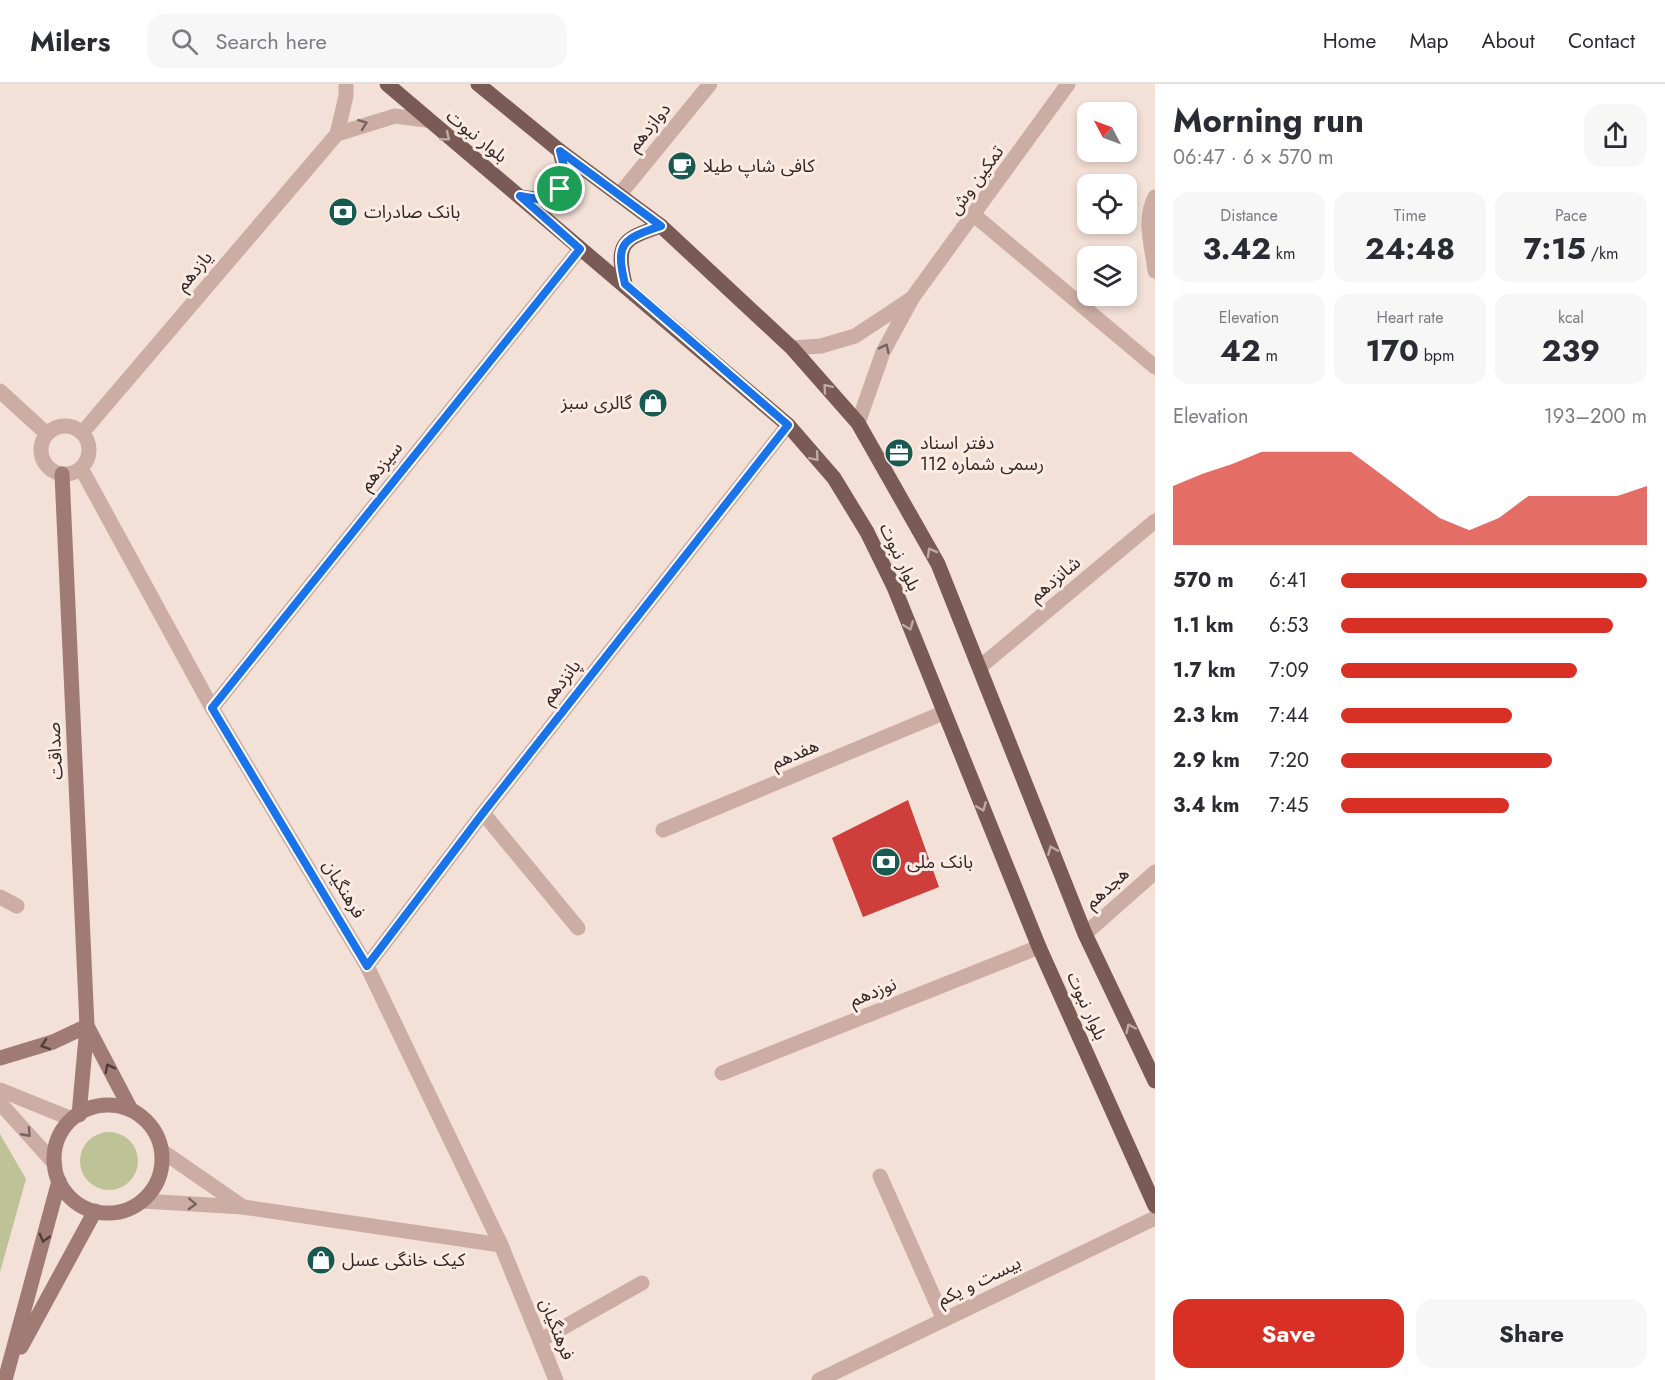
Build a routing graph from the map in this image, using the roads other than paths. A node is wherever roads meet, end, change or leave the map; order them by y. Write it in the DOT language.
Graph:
graph roads {
  1 [pos="346,84"];
  2 [pos="387,84"];
  3 [pos="478,84"];
  4 [pos="710,84"];
  5 [pos="1068,84"];
  6 [pos="426,120"];
  7 [pos="337,134"];
  8 [pos="560,151"];
  9 [pos="620,194"];
  10 [pos="520,196"];
  11 [pos="1155,197"];
  12 [pos="975,215"];
  13 [pos="661,226"];
  14 [pos="580,249"];
  15 [pos="1155,271"];
  16 [pos="625,284"];
  17 [pos="913,297"];
  18 [pos="792,348"];
  19 [pos="1155,367"];
  20 [pos="0,391"];
  21 [pos="858,423"];
  22 [pos="788,425"];
  23 [pos="82,433"];
  24 [pos="47,434"];
  25 [pos="81,468"];
  26 [pos="62,474"];
  27 [pos="1155,521"];
  28 [pos="980,667"];
  29 [pos="212,708"];
  30 [pos="943,713"];
  31 [pos="483,813"];
  32 [pos="663,830"];
  33 [pos="1155,872"];
  34 [pos="0,897"];
  35 [pos="17,906"];
  36 [pos="578,928"];
  37 [pos="1085,934"];
  38 [pos="1039,947"];
  39 [pos="367,966"];
  40 [pos="87,1026"];
  41 [pos="0,1058"];
  42 [pos="722,1073"];
  43 [pos="1155,1081"];
  44 [pos="0,1090"];
  45 [pos="0,1103"];
  46 [pos="131,1110"];
  47 [pos="75,1117"];
  48 [pos="162,1151"];
  49 [pos="55,1164"];
  50 [pos="880,1176"];
  51 [pos="59,1181"];
  52 [pos="142,1201"];
  53 [pos="1155,1206"];
  54 [pos="243,1207"];
  55 [pos="94,1212"];
  56 [pos="1155,1218"];
  57 [pos="501,1245"];
  58 [pos="642,1283"];
  59 [pos="944,1320"];
  60 [pos="541,1340"];
  61 [pos="7,1375"];
  62 [pos="556,1380"];
  63 [pos="822,1380"];
  1 -- 7 [label="street"];
  2 -- 6 [label="main road, بلوار نبوت"];
  3 -- 8 [label="main road, بلوار نبوت"];
  4 -- 9 [label="street, دوازدهم"];
  5 -- 12 [label="street, تمکین وش"];
  7 -- 6 [label="street, one-way"];
  6 -- 10 [label="main road, بلوار نبوت, one-way"];
  7 -- 23 [label="street, یازدهم"];
  8 -- 9 [label="main road, بلوار نبوت"];
  8 -- 10 [label="main road"];
  9 -- 13 [label="main road, بلوار نبوت"];
  10 -- 14 [label="main road, بلوار نبوت"];
  11 -- 15 [label="street"];
  12 -- 17 [label="street, تمکین وش"];
  12 -- 19 [label="street"];
  13 -- 16 [label="main road"];
  13 -- 18 [label="main road, بلوار نبوت"];
  14 -- 16 [label="main road, بلوار نبوت"];
  14 -- 29 [label="street, سیزدهم"];
  16 -- 22 [label="main road, بلوار نبوت"];
  17 -- 18 [label="street"];
  21 -- 17 [label="street, one-way"];
  21 -- 18 [label="main road, بلوار نبوت, one-way"];
  20 -- 24 [label="street"];
  28 -- 21 [label="main road, بلوار نبوت, one-way"];
  22 -- 30 [label="main road, بلوار نبوت, one-way"];
  22 -- 31 [label="street, پانزدهم"];
  23 -- 24 [label="street"];
  23 -- 25 [label="street"];
  24 -- 26 [label="street"];
  25 -- 26 [label="street"];
  25 -- 29 [label="street, فرهنگیان"];
  26 -- 40 [label="main road, صداقت"];
  27 -- 28 [label="street, شانزدهم"];
  37 -- 28 [label="main road, بلوار نبوت, one-way"];
  29 -- 39 [label="street, فرهنگیان"];
  30 -- 32 [label="street, هفدهم"];
  30 -- 38 [label="main road, بلوار نبوت, one-way"];
  31 -- 36 [label="street"];
  31 -- 39 [label="street, پانزدهم"];
  33 -- 37 [label="street, هجدهم"];
  34 -- 35 [label="street"];
  43 -- 37 [label="main road, بلوار نبوت, one-way"];
  38 -- 42 [label="street, نوزدهم"];
  38 -- 53 [label="main road, بلوار نبوت"];
  39 -- 57 [label="street, فرهنگیان"];
  40 -- 41 [label="main road, one-way"];
  46 -- 40 [label="main road, صداقت, one-way"];
  40 -- 47 [label="main road, صداقت"];
  44 -- 47 [label="street"];
  45 -- 49 [label="street, one-way"];
  46 -- 47 [label="main road"];
  46 -- 48 [label="main road"];
  47 -- 49 [label="main road"];
  48 -- 52 [label="main road"];
  48 -- 54 [label="street"];
  49 -- 51 [label="main road"];
  50 -- 59 [label="street"];
  51 -- 55 [label="main road"];
  51 -- 61 [label="main road, one-way"];
  52 -- 54 [label="street, one-way"];
  52 -- 55 [label="main road"];
  54 -- 57 [label="street"];
  55 -- 61 [label="main road"];
  56 -- 59 [label="street, بیست و یکم"];
  57 -- 60 [label="street, فرهنگیان"];
  58 -- 60 [label="street"];
  59 -- 63 [label="street, بیست و یکم"];
  60 -- 62 [label="street, فرهنگیان"];
}
